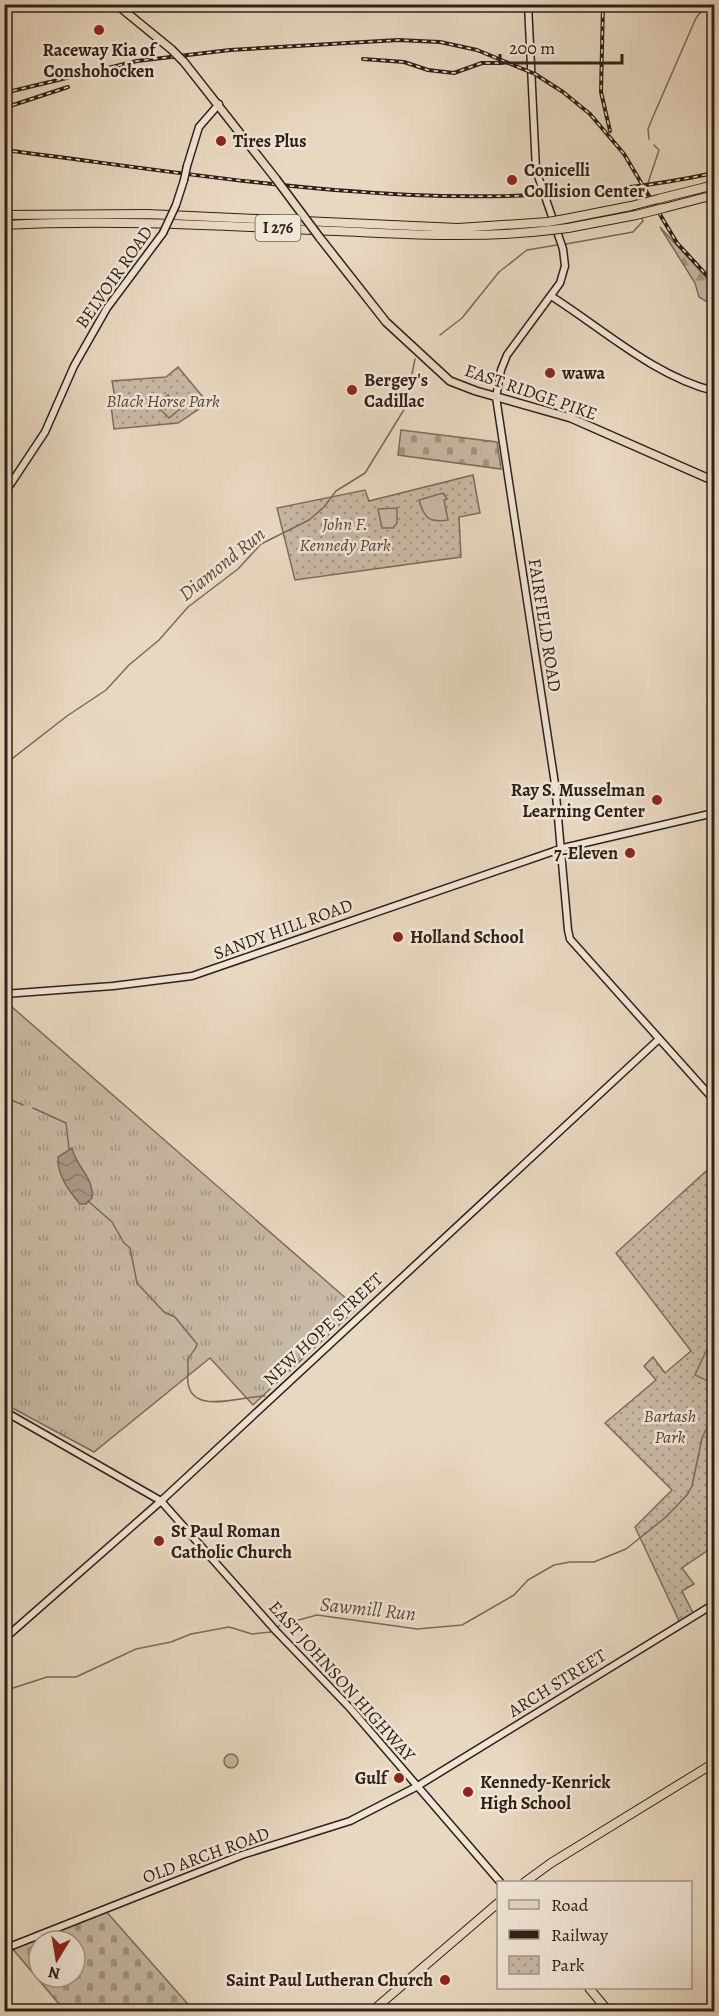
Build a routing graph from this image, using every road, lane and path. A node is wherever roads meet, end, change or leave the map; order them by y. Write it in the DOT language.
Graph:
graph roads {
  1 [pos="116,4"];
  2 [pos="528,4"];
  3 [pos="219,104"];
  4 [pos="714,185"];
  5 [pos="714,195"];
  6 [pos="4,216"];
  7 [pos="566,224"];
  8 [pos="4,225"];
  9 [pos="551,296"];
  10 [pos="714,390"];
  11 [pos="496,397"];
  12 [pos="714,481"];
  13 [pos="4,494"];
  14 [pos="714,813"];
  15 [pos="563,848"];
  16 [pos="4,994"];
  17 [pos="659,1039"];
  18 [pos="714,1100"];
  19 [pos="4,1411"];
  20 [pos="161,1500"];
  21 [pos="714,1604"];
  22 [pos="4,1639"];
  23 [pos="714,1763"];
  24 [pos="416,1787"];
  25 [pos="499,1881"];
  26 [pos="526,1881"];
  27 [pos="497,1904"];
  28 [pos="4,1949"];
  29 [pos="590,1989"];
  30 [pos="371,2012"];
  31 [pos="609,2012"];
  1 -- 3 [label="main road, EAST RIDGE PIKE, bridge"];
  2 -- 9 [label="street"];
  3 -- 11 [label="main road, EAST RIDGE PIKE, bridge"];
  3 -- 13 [label="street, BELVOIR ROAD, bridge"];
  4 -- 7 [label="highway, I 276, bridge"];
  5 -- 7 [label="highway, I 276, bridge"];
  6 -- 7 [label="highway, I 276, bridge"];
  7 -- 8 [label="highway, I 276, bridge"];
  9 -- 10 [label="street"];
  9 -- 11 [label="street"];
  11 -- 12 [label="main road, EAST RIDGE PIKE"];
  11 -- 15 [label="street, FAIRFIELD ROAD"];
  14 -- 15 [label="street, SANDY HILL ROAD"];
  15 -- 16 [label="street, SANDY HILL ROAD"];
  15 -- 17 [label="street, FAIRFIELD ROAD"];
  17 -- 18 [label="street, FAIRFIELD ROAD"];
  17 -- 20 [label="street, NEW HOPE STREET"];
  19 -- 20 [label="street, EAST JOHNSON HIGHWAY"];
  20 -- 22 [label="street, NEW HOPE STREET"];
  20 -- 24 [label="street, EAST JOHNSON HIGHWAY"];
  21 -- 24 [label="street, ARCH STREET"];
  23 -- 26 [label="highway"];
  24 -- 25 [label="street, EAST JOHNSON HIGHWAY"];
  24 -- 28 [label="street, OLD ARCH ROAD"];
  27 -- 30 [label="highway"];
  29 -- 31 [label="highway"];
}
